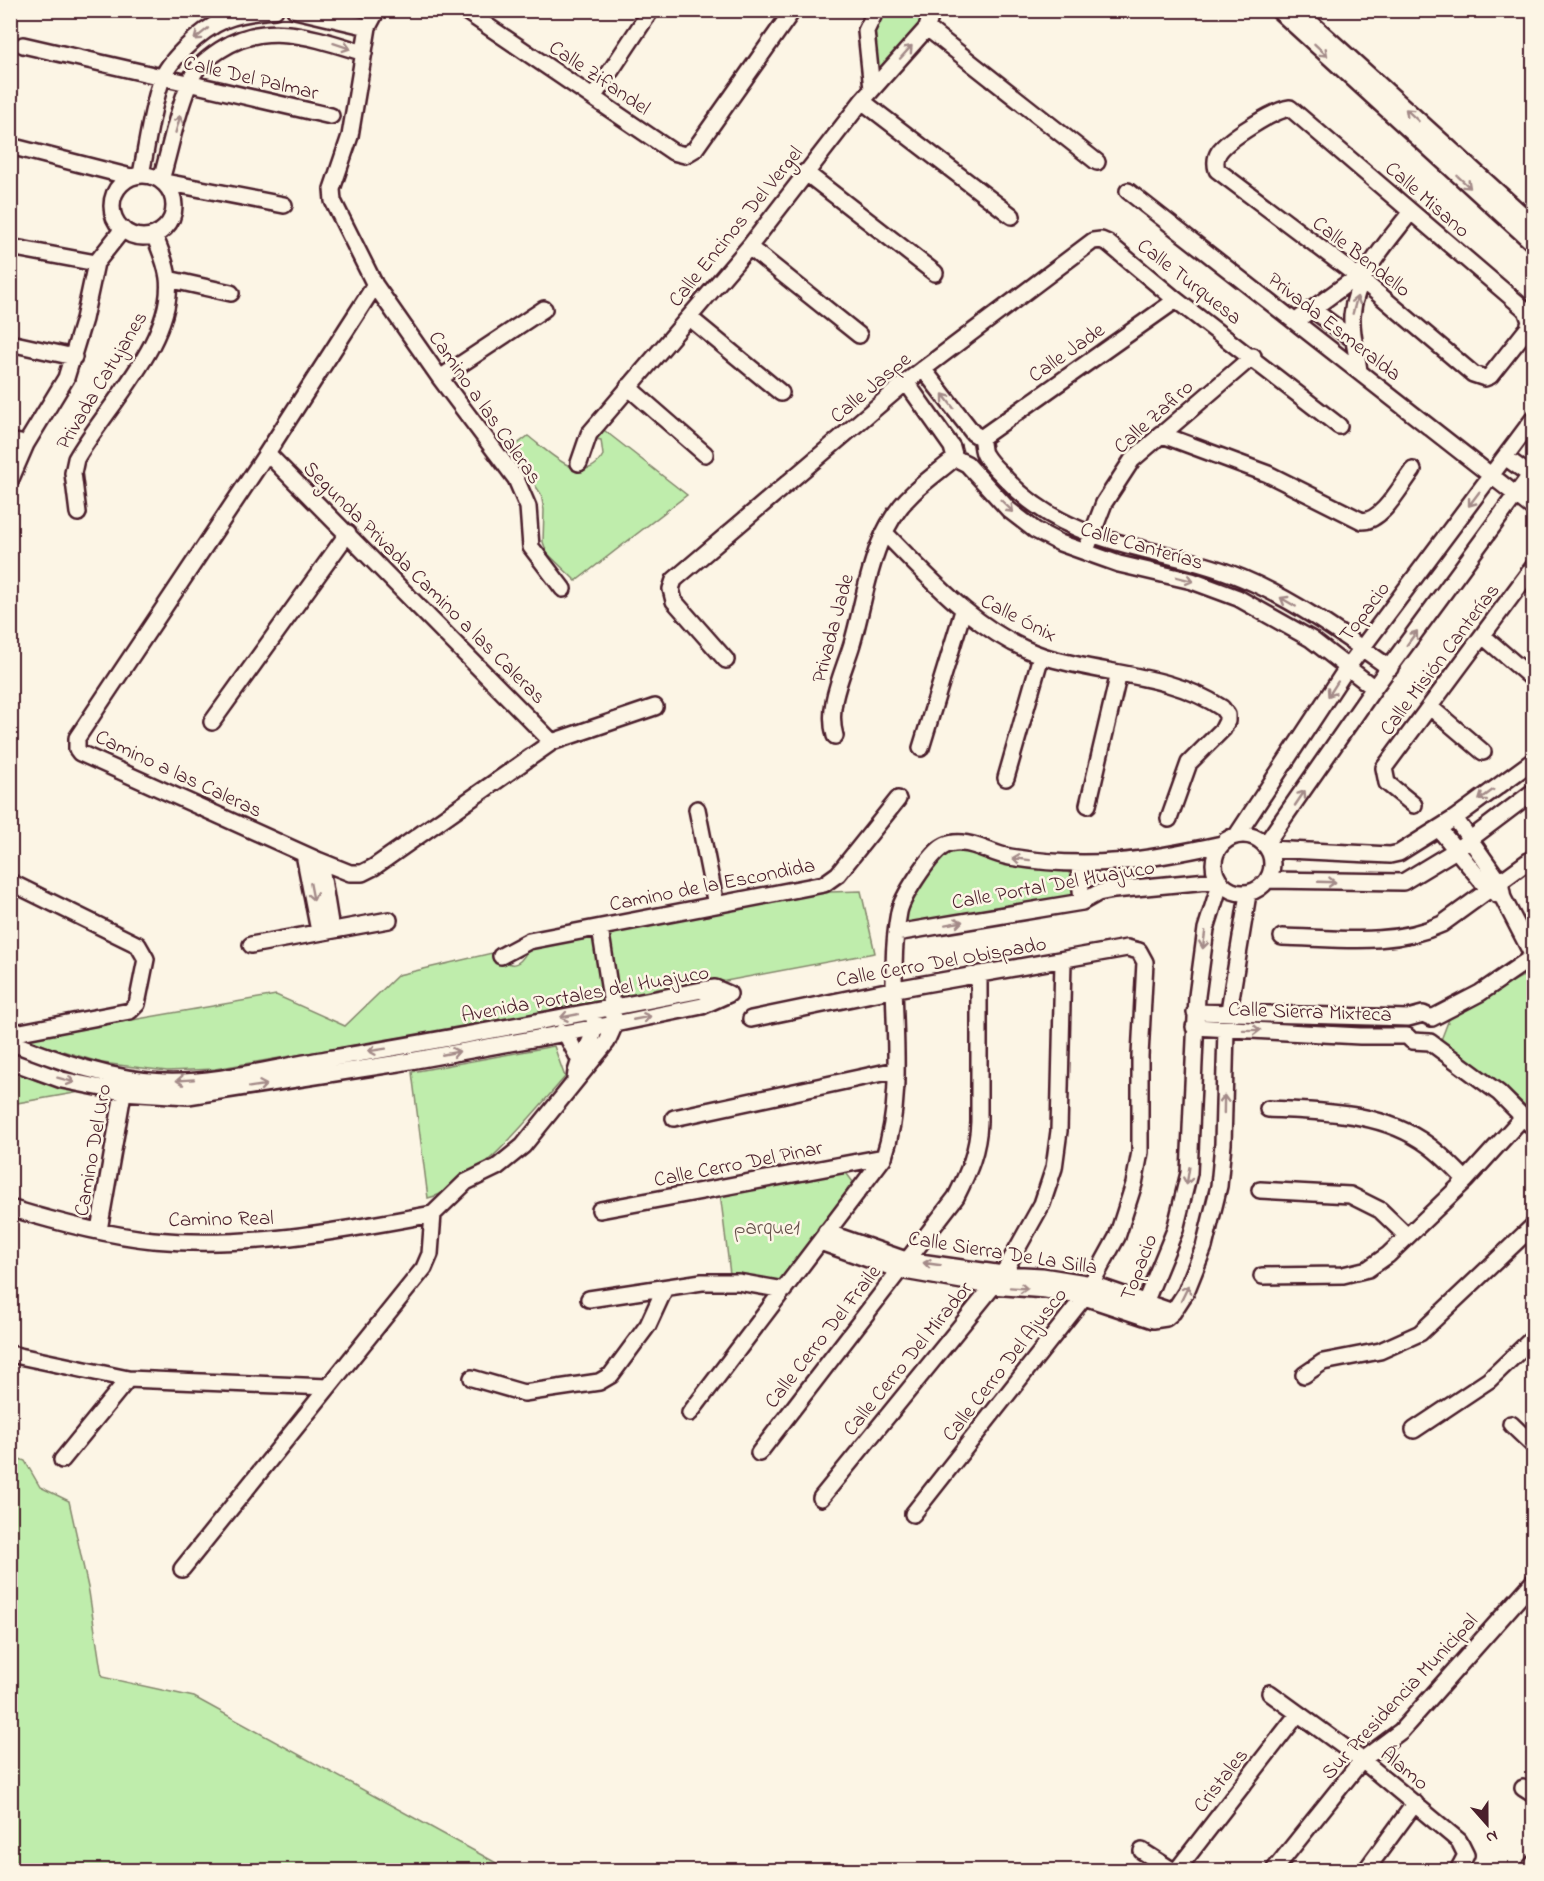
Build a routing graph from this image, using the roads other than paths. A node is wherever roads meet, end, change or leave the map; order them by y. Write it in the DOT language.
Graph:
graph roads {
  1 [pos="275,10"];
  2 [pos="295,10"];
  3 [pos="376,10"];
  4 [pos="464,10"];
  5 [pos="651,10"];
  6 [pos="793,10"];
  7 [pos="876,10"];
  8 [pos="932,10"];
  9 [pos="1278,10"];
  10 [pos="1297,10"];
  11 [pos="245,12"];
  12 [pos="320,16"];
  13 [pos="368,27"];
  14 [pos="927,28"];
  15 [pos="252,35"];
  16 [pos="313,37"];
  17 [pos="23,45"];
  18 [pos="364,53"];
  19 [pos="162,79"];
  20 [pos="189,84"];
  21 [pos="867,95"];
  22 [pos="594,96"];
  23 [pos="331,116"];
  24 [pos="10,146"];
  25 [pos="1097,162"];
  26 [pos="1216,164"];
  27 [pos="805,172"];
  28 [pos="136,176"];
  29 [pos="163,181"];
  30 [pos="1128,190"];
  31 [pos="284,205"];
  32 [pos="1410,213"];
  33 [pos="1012,216"];
  34 [pos="1533,225"];
  35 [pos="123,229"];
  36 [pos="154,235"];
  37 [pos="1101,240"];
  38 [pos="1533,244"];
  39 [pos="10,247"];
  40 [pos="749,247"];
  41 [pos="96,263"];
  42 [pos="935,273"];
  43 [pos="1362,276"];
  44 [pos="168,279"];
  45 [pos="375,285"];
  46 [pos="231,293"];
  47 [pos="1176,300"];
  48 [pos="544,309"];
  49 [pos="1312,309"];
  50 [pos="690,318"];
  51 [pos="1296,321"];
  52 [pos="858,334"];
  53 [pos="1354,340"];
  54 [pos="10,343"];
  55 [pos="1252,356"];
  56 [pos="74,357"];
  57 [pos="923,369"];
  58 [pos="1359,371"];
  59 [pos="440,378"];
  60 [pos="1485,378"];
  61 [pos="906,382"];
  62 [pos="628,387"];
  63 [pos="781,393"];
  64 [pos="1533,418"];
  65 [pos="1339,426"];
  66 [pos="1160,434"];
  67 [pos="10,441"];
  68 [pos="979,442"];
  69 [pos="26,444"];
  70 [pos="267,453"];
  71 [pos="705,454"];
  72 [pos="958,457"];
  73 [pos="1505,457"];
  74 [pos="579,464"];
  75 [pos="1413,470"];
  76 [pos="1532,474"];
  77 [pos="1491,477"];
  78 [pos="10,481"];
  79 [pos="1515,495"];
  80 [pos="1533,509"];
  81 [pos="78,513"];
  82 [pos="348,532"];
  83 [pos="885,534"];
  84 [pos="1092,536"];
  85 [pos="1084,552"];
  86 [pos="1533,568"];
  87 [pos="563,589"];
  88 [pos="963,611"];
  89 [pos="1322,622"];
  90 [pos="1483,636"];
  91 [pos="1311,639"];
  92 [pos="1362,648"];
  93 [pos="1041,656"];
  94 [pos="726,660"];
  95 [pos="1347,668"];
  96 [pos="1390,668"];
  97 [pos="1119,673"];
  98 [pos="1533,680"];
  99 [pos="1374,688"];
  100 [pos="655,707"];
  101 [pos="1430,707"];
  102 [pos="212,722"];
  103 [pos="835,736"];
  104 [pos="552,742"];
  105 [pos="921,748"];
  106 [pos="1483,752"];
  107 [pos="1533,760"];
  108 [pos="1006,778"];
  109 [pos="1533,791"];
  110 [pos="898,799"];
  111 [pos="1088,805"];
  112 [pos="1414,805"];
  113 [pos="697,809"];
  114 [pos="1455,818"];
  115 [pos="1169,819"];
  116 [pos="1439,829"];
  117 [pos="1237,835"];
  118 [pos="1469,840"];
  119 [pos="1221,844"];
  120 [pos="1267,847"];
  121 [pos="1455,850"];
  122 [pos="304,854"];
  123 [pos="1533,857"];
  124 [pos="1155,858"];
  125 [pos="320,861"];
  126 [pos="1110,864"];
  127 [pos="1079,865"];
  128 [pos="1268,880"];
  129 [pos="10,882"];
  130 [pos="1219,882"];
  131 [pos="1156,886"];
  132 [pos="1495,886"];
  133 [pos="1114,890"];
  134 [pos="1248,894"];
  135 [pos="1082,902"];
  136 [pos="716,905"];
  137 [pos="389,920"];
  138 [pos="600,928"];
  139 [pos="325,930"];
  140 [pos="896,933"];
  141 [pos="1282,937"];
  142 [pos="251,945"];
  143 [pos="1139,951"];
  144 [pos="501,956"];
  145 [pos="1533,957"];
  146 [pos="1063,961"];
  147 [pos="978,974"];
  148 [pos="896,989"];
  149 [pos="613,1007"];
  150 [pos="1228,1012"];
  151 [pos="1278,1014"];
  152 [pos="1408,1018"];
  153 [pos="1432,1018"];
  154 [pos="595,1019"];
  155 [pos="751,1019"];
  156 [pos="1194,1019"];
  157 [pos="615,1024"];
  158 [pos="1226,1029"];
  159 [pos="1277,1030"];
  160 [pos="562,1032"];
  161 [pos="10,1034"];
  162 [pos="1407,1036"];
  163 [pos="10,1042"];
  164 [pos="1430,1042"];
  165 [pos="580,1060"];
  166 [pos="10,1061"];
  167 [pos="896,1070"];
  168 [pos="126,1076"];
  169 [pos="575,1082"];
  170 [pos="122,1092"];
  171 [pos="1268,1109"];
  172 [pos="674,1118"];
  173 [pos="1528,1123"];
  174 [pos="884,1156"];
  175 [pos="1466,1180"];
  176 [pos="1260,1190"];
  177 [pos="10,1208"];
  178 [pos="600,1210"];
  179 [pos="433,1214"];
  180 [pos="1533,1225"];
  181 [pos="99,1230"];
  182 [pos="1407,1236"];
  183 [pos="823,1237"];
  184 [pos="902,1265"];
  185 [pos="1003,1274"];
  186 [pos="1262,1276"];
  187 [pos="991,1286"];
  188 [pos="665,1288"];
  189 [pos="784,1290"];
  190 [pos="1088,1291"];
  191 [pos="590,1299"];
  192 [pos="1143,1309"];
  193 [pos="1533,1336"];
  194 [pos="10,1354"];
  195 [pos="1304,1376"];
  196 [pos="472,1378"];
  197 [pos="128,1379"];
  198 [pos="328,1387"];
  199 [pos="690,1413"];
  200 [pos="1511,1424"];
  201 [pos="1414,1430"];
  202 [pos="1533,1446"];
  203 [pos="759,1453"];
  204 [pos="62,1460"];
  205 [pos="821,1498"];
  206 [pos="913,1514"];
  207 [pos="182,1569"];
  208 [pos="1533,1581"];
  209 [pos="1270,1694"];
  210 [pos="1297,1714"];
  211 [pos="1362,1760"];
  212 [pos="1415,1803"];
  213 [pos="1142,1851"];
  214 [pos="1533,1863"];
  215 [pos="1460,1868"];
  216 [pos="1172,1870"];
  217 [pos="1177,1870"];
  218 [pos="1274,1870"];
  219 [pos="1366,1870"];
  220 [pos="1528,1870"];
  1 -- 11 [label="street"];
  2 -- 12 [label="street"];
  3 -- 13 [label="street, Camino a las Caleras"];
  4 -- 22 [label="street, Calle Zifandel"];
  5 -- 22 [label="street"];
  6 -- 22 [label="street, Calle Zifandel"];
  7 -- 21 [label="street"];
  8 -- 14 [label="street, Calle Encinos Del Vergel"];
  9 -- 38 [label="street, one-way"];
  34 -- 10 [label="street, one-way"];
  11 -- 15 [label="street"];
  11 -- 19 [label="street, one-way"];
  12 -- 13 [label="street"];
  12 -- 16 [label="street"];
  13 -- 18 [label="street, Camino a las Caleras"];
  21 -- 14 [label="street, Calle Encinos Del Vergel, one-way"];
  14 -- 25 [label="street"];
  15 -- 16 [label="street"];
  15 -- 20 [label="street"];
  16 -- 18 [label="street, one-way"];
  17 -- 19 [label="street, Calle Del Palmar"];
  18 -- 45 [label="street, Camino a las Caleras"];
  19 -- 20 [label="street, Calle Del Palmar"];
  19 -- 28 [label="street"];
  20 -- 23 [label="street, Calle Del Palmar"];
  29 -- 20 [label="street, one-way"];
  21 -- 27 [label="street, Calle Encinos Del Vergel"];
  21 -- 33 [label="street"];
  24 -- 28 [label="street"];
  26 -- 32 [label="street, Calle Misano"];
  26 -- 43 [label="street, Calle Bendello"];
  27 -- 40 [label="street, Calle Encinos Del Vergel"];
  27 -- 42 [label="street"];
  28 -- 29 [label="street"];
  28 -- 35 [label="street"];
  29 -- 31 [label="street"];
  29 -- 36 [label="street"];
  30 -- 51 [label="street, Privada Esmeralda"];
  32 -- 43 [label="street"];
  32 -- 60 [label="street, Calle Misano"];
  35 -- 36 [label="street"];
  35 -- 41 [label="street"];
  36 -- 44 [label="street, Privada Catujanes"];
  37 -- 47 [label="street, Calle Turquesa"];
  37 -- 57 [label="street, Calle Jaspe"];
  39 -- 41 [label="street"];
  40 -- 50 [label="street, Calle Encinos Del Vergel"];
  40 -- 52 [label="street"];
  41 -- 56 [label="street"];
  43 -- 49 [label="street"];
  53 -- 43 [label="street, one-way"];
  43 -- 60 [label="street, Calle Bendello"];
  44 -- 46 [label="street"];
  44 -- 81 [label="street, Privada Catujanes"];
  45 -- 59 [label="street, Camino a las Caleras"];
  45 -- 70 [label="street, Camino a las Caleras"];
  47 -- 55 [label="street, Calle Turquesa"];
  47 -- 68 [label="street, Calle Jade"];
  48 -- 59 [label="street"];
  49 -- 51 [label="street"];
  49 -- 53 [label="street"];
  50 -- 62 [label="street, Calle Encinos Del Vergel"];
  50 -- 63 [label="street"];
  51 -- 58 [label="street, Privada Esmeralda"];
  53 -- 58 [label="street"];
  54 -- 56 [label="street"];
  55 -- 65 [label="street, Calle Turquesa"];
  55 -- 66 [label="street, Calle Zafiro"];
  56 -- 69 [label="street"];
  57 -- 61 [label="street, Calle Jaspe"];
  68 -- 57 [label="street, Calle Canterías, one-way"];
  58 -- 77 [label="street, Privada Esmeralda"];
  59 -- 87 [label="street, Camino a las Caleras"];
  61 -- 72 [label="street, Calle Canterías"];
  61 -- 94 [label="street, Calle Jaspe"];
  62 -- 71 [label="street"];
  62 -- 74 [label="street, Calle Encinos Del Vergel"];
  64 -- 73 [label="street, Topacio"];
  66 -- 75 [label="street"];
  66 -- 84 [label="street, Calle Zafiro"];
  67 -- 69 [label="street"];
  68 -- 72 [label="street, Calle Jade"];
  68 -- 72 [label="street, Calle Jade"];
  68 -- 84 [label="street, Calle Canterías"];
  69 -- 78 [label="street"];
  70 -- 82 [label="street, Segunda Privada Camino a las Caleras"];
  70 -- 122 [label="street, Camino a las Caleras"];
  72 -- 83 [label="street, Calle Jade"];
  72 -- 85 [label="street, Calle Canterías, one-way"];
  73 -- 76 [label="street"];
  73 -- 77 [label="street, Topacio"];
  76 -- 79 [label="street"];
  77 -- 79 [label="street, Privada Esmeralda"];
  77 -- 92 [label="street, Topacio, one-way"];
  79 -- 80 [label="street, Privada Esmeralda"];
  96 -- 79 [label="street, one-way"];
  82 -- 102 [label="street"];
  82 -- 104 [label="street, Segunda Privada Camino a las Caleras"];
  83 -- 88 [label="street, Calle Ónix"];
  83 -- 103 [label="street, Privada Jade"];
  84 -- 85 [label="street, Calle Zafiro"];
  89 -- 84 [label="street, Calle Canterías, one-way"];
  85 -- 91 [label="street, Calle Canterías, one-way"];
  86 -- 90 [label="street, Calle Misión Canterías"];
  88 -- 93 [label="street, Calle Ónix"];
  88 -- 105 [label="street"];
  89 -- 91 [label="street"];
  89 -- 92 [label="street, Calle Canterías"];
  90 -- 98 [label="street"];
  90 -- 101 [label="street, Calle Misión Canterías"];
  91 -- 95 [label="street, Calle Canterías"];
  92 -- 95 [label="street, Topacio"];
  92 -- 96 [label="street, Calle Canterías"];
  93 -- 97 [label="street, Calle Ónix"];
  93 -- 108 [label="street"];
  95 -- 99 [label="street, Calle Canterías"];
  95 -- 117 [label="street, Topacio, one-way"];
  96 -- 99 [label="street"];
  97 -- 111 [label="street"];
  97 -- 115 [label="street, Calle Ónix"];
  120 -- 99 [label="street, one-way"];
  100 -- 104 [label="street, Camino a las Caleras"];
  101 -- 106 [label="street"];
  101 -- 112 [label="street, Calle Misión Canterías"];
  104 -- 125 [label="street, Camino a las Caleras"];
  107 -- 114 [label="street, one-way"];
  109 -- 118 [label="street"];
  110 -- 136 [label="street, Camino de la Escondida"];
  113 -- 136 [label="street"];
  114 -- 116 [label="street"];
  114 -- 118 [label="street"];
  116 -- 120 [label="street"];
  116 -- 121 [label="street"];
  117 -- 119 [label="street"];
  117 -- 120 [label="street"];
  118 -- 121 [label="street"];
  118 -- 132 [label="street"];
  119 -- 124 [label="street, Calle Portal Del Huajuco"];
  119 -- 130 [label="street"];
  120 -- 128 [label="street"];
  128 -- 121 [label="street, one-way"];
  121 -- 132 [label="street"];
  122 -- 125 [label="street, Camino a las Caleras"];
  122 -- 139 [label="street, one-way"];
  123 -- 132 [label="street"];
  124 -- 126 [label="street, Calle Portal Del Huajuco"];
  124 -- 131 [label="street"];
  125 -- 139 [label="street"];
  126 -- 127 [label="street, Calle Portal Del Huajuco"];
  126 -- 133 [label="street"];
  127 -- 135 [label="street"];
  127 -- 140 [label="street, Calle Portal Del Huajuco, one-way"];
  128 -- 134 [label="street"];
  129 -- 161 [label="street"];
  130 -- 131 [label="street, Calle Portal Del Huajuco"];
  130 -- 134 [label="street"];
  130 -- 156 [label="street, Topacio, one-way"];
  131 -- 133 [label="street, Calle Portal Del Huajuco"];
  132 -- 141 [label="street"];
  132 -- 145 [label="street"];
  133 -- 135 [label="street, Calle Portal Del Huajuco"];
  134 -- 150 [label="street"];
  140 -- 135 [label="street, Calle Portal Del Huajuco, one-way"];
  136 -- 138 [label="street, Camino de la Escondida"];
  137 -- 139 [label="street"];
  138 -- 144 [label="street, Camino de la Escondida"];
  138 -- 149 [label="street"];
  139 -- 142 [label="street"];
  140 -- 148 [label="street, Calle Portal Del Huajuco"];
  143 -- 146 [label="street, Calle Cerro Del Obispado"];
  143 -- 190 [label="street, Calle Cerro Del Ajusco"];
  145 -- 153 [label="street"];
  146 -- 147 [label="street, Calle Cerro Del Obispado"];
  146 -- 185 [label="street, Calle Cerro Del Mirador"];
  147 -- 148 [label="street, Calle Cerro Del Obispado"];
  147 -- 184 [label="street, Calle Cerro Del Fraile"];
  148 -- 155 [label="street, Calle Cerro Del Obispado"];
  148 -- 167 [label="street, Calle Portal Del Huajuco"];
  149 -- 154 [label="street, Avenida Portales del Huajuco"];
  149 -- 157 [label="street"];
  157 -- 149 [label="street, Avenida Portales del Huajuco, one-way"];
  150 -- 151 [label="street"];
  150 -- 156 [label="street"];
  150 -- 158 [label="street"];
  151 -- 152 [label="street"];
  151 -- 159 [label="street"];
  152 -- 153 [label="street"];
  152 -- 162 [label="street"];
  153 -- 164 [label="street"];
  154 -- 157 [label="street, Avenida Portales del Huajuco"];
  154 -- 160 [label="street, Avenida Portales del Huajuco"];
  154 -- 165 [label="street"];
  154 -- 168 [label="street, Avenida Portales del Huajuco, one-way"];
  156 -- 158 [label="street, Calle Sierra Mixteca"];
  156 -- 192 [label="street, Topacio, one-way"];
  157 -- 169 [label="street"];
  158 -- 159 [label="street, Calle Sierra Mixteca, one-way"];
  192 -- 158 [label="street, Calle Sierra De La Silla, one-way"];
  159 -- 162 [label="street, Calle Sierra Mixteca"];
  160 -- 165 [label="street"];
  170 -- 160 [label="street, Avenida Portales del Huajuco, one-way"];
  162 -- 164 [label="street, Calle Sierra Mixteca"];
  163 -- 168 [label="street, Avenida Portales del Huajuco"];
  164 -- 173 [label="street, Calle Sierra Mixteca"];
  165 -- 169 [label="street"];
  166 -- 170 [label="street, Avenida Portales del Huajuco, one-way"];
  167 -- 172 [label="street"];
  167 -- 174 [label="street, Calle Portal Del Huajuco"];
  168 -- 170 [label="street, Camino Del Uro"];
  169 -- 179 [label="street"];
  170 -- 181 [label="street, Camino Del Uro"];
  171 -- 175 [label="street"];
  173 -- 175 [label="street"];
  174 -- 178 [label="street, Calle Cerro Del Pinar"];
  174 -- 183 [label="street"];
  175 -- 182 [label="street"];
  176 -- 182 [label="street"];
  177 -- 181 [label="street, Camino Real"];
  179 -- 181 [label="street, Camino Real"];
  179 -- 198 [label="street"];
  180 -- 195 [label="street"];
  182 -- 186 [label="street"];
  183 -- 184 [label="street, Calle Sierra De La Silla"];
  183 -- 189 [label="street"];
  185 -- 184 [label="street, Calle Sierra De La Silla, one-way"];
  184 -- 187 [label="street, Calle Sierra De La Silla"];
  184 -- 203 [label="street, Calle Cerro Del Fraile"];
  185 -- 187 [label="street, Calle Cerro Del Mirador"];
  185 -- 190 [label="street, Calle Sierra De La Silla"];
  187 -- 190 [label="street, Calle Sierra De La Silla, one-way"];
  187 -- 205 [label="street, Calle Cerro Del Mirador"];
  188 -- 189 [label="street"];
  188 -- 191 [label="street"];
  188 -- 196 [label="street"];
  189 -- 199 [label="street"];
  190 -- 192 [label="street, Calle Sierra De La Silla"];
  190 -- 206 [label="street, Calle Cerro Del Ajusco"];
  193 -- 201 [label="street"];
  194 -- 197 [label="street"];
  197 -- 198 [label="street"];
  197 -- 204 [label="street"];
  198 -- 207 [label="street"];
  200 -- 202 [label="street"];
  208 -- 211 [label="street, Sur Presidencia Municipal"];
  209 -- 210 [label="street, Álamo"];
  210 -- 211 [label="street, Álamo"];
  210 -- 217 [label="street, Cristales"];
  211 -- 212 [label="street, Álamo"];
  211 -- 218 [label="street, Sur Presidencia Municipal"];
  212 -- 215 [label="street, Álamo"];
  212 -- 219 [label="street"];
  213 -- 216 [label="street"];
  214 -- 220 [label="street"];
}
